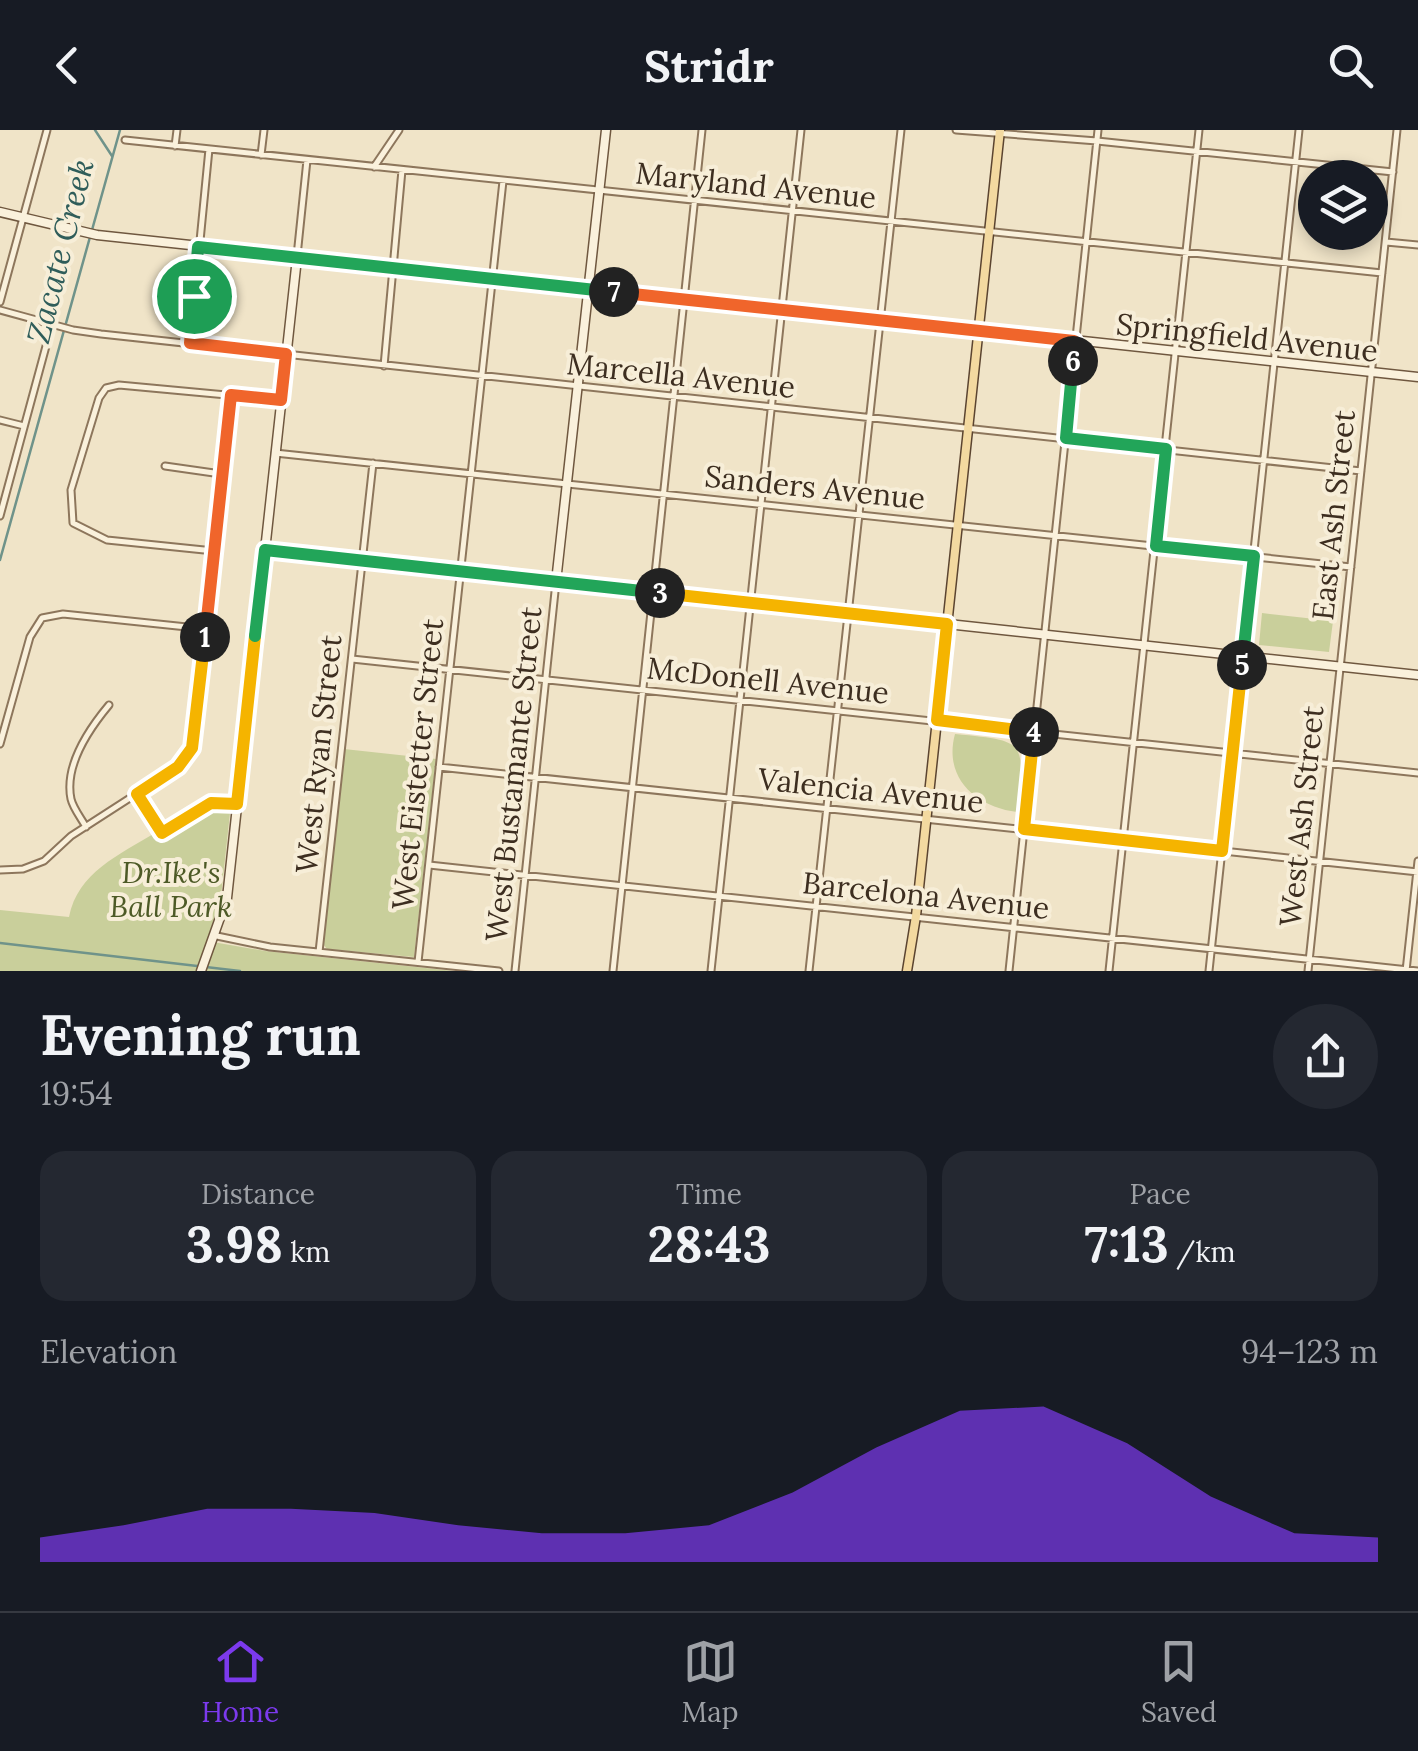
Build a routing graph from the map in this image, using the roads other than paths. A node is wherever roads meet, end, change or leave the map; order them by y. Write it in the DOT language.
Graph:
graph roads {
  1 [pos="47,130"];
  2 [pos="177,130"];
  3 [pos="264,130"];
  4 [pos="399,130"];
  5 [pos="606,130"];
  6 [pos="702,130"];
  7 [pos="801,130"];
  8 [pos="901,130"];
  9 [pos="956,130"];
  10 [pos="1098,130"];
  11 [pos="1198,130"];
  12 [pos="1298,130"];
  13 [pos="1397,130"];
  14 [pos="999,132"];
  15 [pos="125,140"];
  16 [pos="1097,141"];
  17 [pos="175,146"];
  18 [pos="209,149"];
  19 [pos="1196,152"];
  20 [pos="261,155"];
  21 [pos="307,160"];
  22 [pos="1295,162"];
  23 [pos="374,167"];
  24 [pos="402,170"];
  25 [pos="1392,172"];
  26 [pos="503,181"];
  27 [pos="600,191"];
  28 [pos="694,201"];
  29 [pos="0,212"];
  30 [pos="792,212"];
  31 [pos="1388,212"];
  32 [pos="23,218"];
  33 [pos="890,222"];
  34 [pos="988,233"];
  35 [pos="1086,241"];
  36 [pos="1388,242"];
  37 [pos="1418,245"];
  38 [pos="198,247"];
  39 [pos="1384,250"];
  40 [pos="1186,252"];
  41 [pos="296,258"];
  42 [pos="1284,262"];
  43 [pos="394,268"];
  44 [pos="1382,273"];
  45 [pos="492,279"];
  46 [pos="590,289"];
  47 [pos="684,299"];
  48 [pos="0,302"];
  49 [pos="781,309"];
  50 [pos="0,310"];
  51 [pos="880,320"];
  52 [pos="55,325"];
  53 [pos="978,330"];
  54 [pos="1074,341"];
  55 [pos="190,343"];
  56 [pos="1176,352"];
  57 [pos="286,354"];
  58 [pos="1274,362"];
  59 [pos="384,366"];
  60 [pos="1371,372"];
  61 [pos="482,376"];
  62 [pos="1418,378"];
  63 [pos="578,386"];
  64 [pos="231,395"];
  65 [pos="674,397"];
  66 [pos="281,400"];
  67 [pos="771,407"];
  68 [pos="869,417"];
  69 [pos="0,420"];
  70 [pos="24,426"];
  71 [pos="968,427"];
  72 [pos="1066,438"];
  73 [pos="1166,449"];
  74 [pos="275,453"];
  75 [pos="1264,460"];
  76 [pos="373,463"];
  77 [pos="165,466"];
  78 [pos="1361,470"];
  79 [pos="221,474"];
  80 [pos="471,474"];
  81 [pos="568,484"];
  82 [pos="664,494"];
  83 [pos="760,505"];
  84 [pos="859,515"];
  85 [pos="0,516"];
  86 [pos="958,524"];
  87 [pos="1055,534"];
  88 [pos="1156,546"];
  89 [pos="265,550"];
  90 [pos="214,551"];
  91 [pos="1254,556"];
  92 [pos="362,561"];
  93 [pos="1350,567"];
  94 [pos="460,571"];
  95 [pos="556,582"];
  96 [pos="654,592"];
  97 [pos="750,602"];
  98 [pos="848,613"];
  99 [pos="947,624"];
  100 [pos="206,629"];
  101 [pos="1044,634"];
  102 [pos="1145,645"];
  103 [pos="1243,656"];
  104 [pos="352,658"];
  105 [pos="1340,666"];
  106 [pos="450,669"];
  107 [pos="1418,675"];
  108 [pos="546,680"];
  109 [pos="643,690"];
  110 [pos="740,700"];
  111 [pos="109,706"];
  112 [pos="838,711"];
  113 [pos="937,720"];
  114 [pos="1034,732"];
  115 [pos="1134,743"];
  116 [pos="0,744"];
  117 [pos="1232,753"];
  118 [pos="1330,764"];
  119 [pos="439,767"];
  120 [pos="1418,773"];
  121 [pos="536,777"];
  122 [pos="632,788"];
  123 [pos="137,794"];
  124 [pos="730,798"];
  125 [pos="237,804"];
  126 [pos="827,808"];
  127 [pos="926,818"];
  128 [pos="86,827"];
  129 [pos="1024,829"];
  130 [pos="1124,840"];
  131 [pos="1222,851"];
  132 [pos="1418,861"];
  133 [pos="1319,862"];
  134 [pos="429,864"];
  135 [pos="0,870"];
  136 [pos="1417,872"];
  137 [pos="526,875"];
  138 [pos="622,885"];
  139 [pos="719,896"];
  140 [pos="816,906"];
  141 [pos="916,916"];
  142 [pos="1014,927"];
  143 [pos="216,936"];
  144 [pos="1113,938"];
  145 [pos="1211,948"];
  146 [pos="319,952"];
  147 [pos="1309,959"];
  148 [pos="418,962"];
  149 [pos="1406,970"];
  150 [pos="201,971"];
  151 [pos="500,971"];
  152 [pos="515,971"];
  153 [pos="612,971"];
  154 [pos="711,971"];
  155 [pos="810,971"];
  156 [pos="906,971"];
  157 [pos="1010,971"];
  158 [pos="1110,971"];
  159 [pos="1209,971"];
  160 [pos="1308,971"];
  161 [pos="1418,971"];
  1 -- 32 [label="street"];
  2 -- 17 [label="street"];
  3 -- 20 [label="street"];
  4 -- 23 [label="street"];
  5 -- 27 [label="street"];
  6 -- 28 [label="street"];
  7 -- 30 [label="street"];
  8 -- 33 [label="street"];
  9 -- 14 [label="street"];
  10 -- 16 [label="street"];
  11 -- 19 [label="street"];
  12 -- 22 [label="street"];
  13 -- 25 [label="street, East Ash Street"];
  14 -- 16 [label="street"];
  14 -- 34 [label="main road"];
  15 -- 17 [label="street, Maryland Avenue"];
  16 -- 19 [label="street"];
  16 -- 35 [label="street"];
  17 -- 18 [label="street, Maryland Avenue"];
  18 -- 20 [label="street, Maryland Avenue"];
  18 -- 38 [label="street"];
  19 -- 22 [label="street"];
  19 -- 40 [label="street"];
  20 -- 21 [label="street, Maryland Avenue"];
  21 -- 23 [label="street, Maryland Avenue"];
  21 -- 41 [label="street"];
  22 -- 25 [label="street"];
  22 -- 42 [label="street"];
  23 -- 24 [label="street, Maryland Avenue"];
  24 -- 26 [label="street, Maryland Avenue"];
  24 -- 43 [label="street"];
  25 -- 31 [label="street, East Ash Street"];
  26 -- 27 [label="street, Maryland Avenue"];
  26 -- 45 [label="street, West Eistetter Street"];
  27 -- 28 [label="street, Maryland Avenue"];
  27 -- 46 [label="street"];
  28 -- 30 [label="street, Maryland Avenue"];
  28 -- 47 [label="street"];
  29 -- 32 [label="street, Springfield Avenue"];
  30 -- 33 [label="street, Maryland Avenue"];
  30 -- 49 [label="street"];
  32 -- 38 [label="street, Springfield Avenue"];
  32 -- 48 [label="street"];
  33 -- 34 [label="street, Maryland Avenue"];
  33 -- 51 [label="street"];
  34 -- 35 [label="street, Maryland Avenue"];
  34 -- 53 [label="main road"];
  35 -- 40 [label="street, Maryland Avenue"];
  35 -- 54 [label="street"];
  36 -- 37 [label="street"];
  38 -- 41 [label="street, Springfield Avenue"];
  38 -- 55 [label="street"];
  39 -- 44 [label="street, East Ash Street"];
  40 -- 42 [label="street, Maryland Avenue"];
  40 -- 56 [label="street"];
  41 -- 43 [label="street, Springfield Avenue"];
  41 -- 57 [label="street"];
  42 -- 44 [label="street, Maryland Avenue"];
  42 -- 58 [label="street"];
  43 -- 45 [label="street, Springfield Avenue"];
  43 -- 59 [label="street"];
  44 -- 60 [label="street, East Ash Street"];
  45 -- 46 [label="street, Springfield Avenue"];
  45 -- 61 [label="street, West Eistetter Street"];
  46 -- 47 [label="street, Springfield Avenue"];
  46 -- 63 [label="street"];
  47 -- 49 [label="street, Springfield Avenue"];
  47 -- 65 [label="street"];
  49 -- 51 [label="street, Springfield Avenue"];
  49 -- 67 [label="street"];
  50 -- 52 [label="street, Marcella Avenue"];
  51 -- 53 [label="street, Springfield Avenue"];
  51 -- 68 [label="street"];
  52 -- 55 [label="street, Marcella Avenue"];
  52 -- 70 [label="street"];
  53 -- 54 [label="street, Springfield Avenue"];
  53 -- 71 [label="main road"];
  54 -- 56 [label="street, Springfield Avenue"];
  54 -- 72 [label="street"];
  55 -- 57 [label="street, Marcella Avenue"];
  56 -- 58 [label="street, Springfield Avenue"];
  56 -- 73 [label="street"];
  57 -- 59 [label="street, Marcella Avenue"];
  57 -- 66 [label="street"];
  58 -- 60 [label="street, Springfield Avenue"];
  58 -- 75 [label="street"];
  59 -- 61 [label="street, Marcella Avenue"];
  60 -- 62 [label="street, Springfield Avenue"];
  60 -- 78 [label="street, East Ash Street"];
  61 -- 63 [label="street, Marcella Avenue"];
  61 -- 80 [label="street, West Eistetter Street"];
  63 -- 65 [label="street, Marcella Avenue"];
  63 -- 81 [label="street"];
  64 -- 66 [label="street"];
  64 -- 79 [label="street"];
  64 -- 90 [label="street"];
  65 -- 67 [label="street, Marcella Avenue"];
  65 -- 82 [label="street"];
  66 -- 74 [label="street"];
  67 -- 68 [label="street, Marcella Avenue"];
  67 -- 83 [label="street"];
  68 -- 71 [label="street, Marcella Avenue"];
  68 -- 84 [label="street"];
  69 -- 70 [label="street"];
  70 -- 85 [label="street"];
  71 -- 72 [label="street, Marcella Avenue"];
  71 -- 86 [label="main road"];
  72 -- 73 [label="street, Marcella Avenue"];
  72 -- 87 [label="street"];
  73 -- 75 [label="street, Marcella Avenue"];
  73 -- 88 [label="street"];
  74 -- 76 [label="street, Sanders Avenue"];
  74 -- 89 [label="street"];
  75 -- 78 [label="street, Marcella Avenue"];
  75 -- 91 [label="street"];
  76 -- 80 [label="street, Sanders Avenue"];
  76 -- 92 [label="street, West Ryan Street"];
  77 -- 79 [label="street"];
  78 -- 93 [label="street, East Ash Street"];
  79 -- 90 [label="street"];
  80 -- 81 [label="street, Sanders Avenue"];
  80 -- 94 [label="street, West Eistetter Street"];
  81 -- 82 [label="street, Sanders Avenue"];
  81 -- 95 [label="street"];
  82 -- 83 [label="street, Sanders Avenue"];
  82 -- 96 [label="street"];
  83 -- 84 [label="street, Sanders Avenue"];
  83 -- 97 [label="street"];
  84 -- 86 [label="street, Sanders Avenue"];
  84 -- 98 [label="street"];
  86 -- 87 [label="street, Sanders Avenue"];
  86 -- 99 [label="main road"];
  87 -- 88 [label="street, Sanders Avenue"];
  87 -- 101 [label="street"];
  88 -- 91 [label="street, Sanders Avenue"];
  88 -- 102 [label="street"];
  89 -- 92 [label="street"];
  89 -- 125 [label="street"];
  90 -- 100 [label="street"];
  91 -- 93 [label="street, Sanders Avenue"];
  91 -- 103 [label="street"];
  92 -- 94 [label="street"];
  92 -- 104 [label="street, West Ryan Street"];
  93 -- 105 [label="street, East Ash Street"];
  94 -- 95 [label="street"];
  94 -- 106 [label="street, West Eistetter Street"];
  95 -- 96 [label="street"];
  95 -- 108 [label="street, West Bustamante Street"];
  96 -- 97 [label="street"];
  96 -- 109 [label="street"];
  97 -- 98 [label="street"];
  97 -- 110 [label="street"];
  98 -- 99 [label="street"];
  98 -- 112 [label="street"];
  99 -- 101 [label="street"];
  99 -- 113 [label="main road"];
  100 -- 116 [label="street"];
  100 -- 123 [label="street"];
  101 -- 102 [label="street"];
  101 -- 114 [label="street"];
  102 -- 103 [label="street"];
  102 -- 115 [label="street"];
  103 -- 105 [label="street"];
  103 -- 117 [label="street"];
  104 -- 106 [label="street, McDonell Avenue"];
  104 -- 146 [label="street, West Ryan Street"];
  105 -- 107 [label="street"];
  105 -- 118 [label="street, West Ash Street"];
  106 -- 108 [label="street, McDonell Avenue"];
  106 -- 119 [label="street, West Eistetter Street"];
  108 -- 109 [label="street, McDonell Avenue"];
  108 -- 121 [label="street, West Bustamante Street"];
  109 -- 110 [label="street, McDonell Avenue"];
  109 -- 122 [label="street"];
  110 -- 112 [label="street, McDonell Avenue"];
  110 -- 124 [label="street"];
  111 -- 128 [label="street"];
  112 -- 113 [label="street, McDonell Avenue"];
  112 -- 126 [label="street"];
  113 -- 114 [label="street, McDonell Avenue"];
  113 -- 127 [label="main road"];
  114 -- 115 [label="street, McDonell Avenue"];
  114 -- 129 [label="street"];
  115 -- 117 [label="street, McDonell Avenue"];
  115 -- 130 [label="street"];
  117 -- 118 [label="street, McDonell Avenue"];
  117 -- 131 [label="street"];
  118 -- 120 [label="street, McDonell Avenue"];
  118 -- 133 [label="street, West Ash Street"];
  119 -- 121 [label="street, Valencia Avenue"];
  119 -- 134 [label="street, West Eistetter Street"];
  121 -- 122 [label="street, Valencia Avenue"];
  121 -- 137 [label="street, West Bustamante Street"];
  122 -- 124 [label="street, Valencia Avenue"];
  122 -- 138 [label="street"];
  123 -- 125 [label="street"];
  123 -- 128 [label="street"];
  124 -- 126 [label="street, Valencia Avenue"];
  124 -- 139 [label="street"];
  125 -- 143 [label="street"];
  126 -- 127 [label="street, Valencia Avenue"];
  126 -- 140 [label="street"];
  127 -- 129 [label="street, Valencia Avenue"];
  127 -- 141 [label="main road"];
  128 -- 135 [label="street"];
  129 -- 130 [label="street, Valencia Avenue"];
  129 -- 142 [label="street"];
  130 -- 131 [label="street, Valencia Avenue"];
  130 -- 144 [label="street"];
  131 -- 133 [label="street, Valencia Avenue"];
  131 -- 145 [label="street"];
  132 -- 136 [label="street"];
  133 -- 136 [label="street, Valencia Avenue"];
  133 -- 147 [label="street, West Ash Street"];
  134 -- 137 [label="street, Barcelona Avenue"];
  134 -- 148 [label="street, West Eistetter Street"];
  136 -- 149 [label="street"];
  137 -- 138 [label="street, Barcelona Avenue"];
  137 -- 152 [label="street, West Bustamante Street"];
  138 -- 139 [label="street, Barcelona Avenue"];
  138 -- 153 [label="street"];
  139 -- 140 [label="street, Barcelona Avenue"];
  139 -- 154 [label="street"];
  140 -- 141 [label="street, Barcelona Avenue"];
  140 -- 155 [label="street"];
  141 -- 142 [label="street, Barcelona Avenue"];
  141 -- 156 [label="main road"];
  142 -- 144 [label="street, Barcelona Avenue"];
  142 -- 157 [label="street"];
  143 -- 146 [label="street"];
  143 -- 150 [label="street"];
  144 -- 145 [label="street, Barcelona Avenue"];
  144 -- 158 [label="street"];
  145 -- 147 [label="street, Barcelona Avenue"];
  145 -- 159 [label="street"];
  146 -- 148 [label="street"];
  147 -- 149 [label="street, Barcelona Avenue"];
  147 -- 160 [label="street, West Ash Street"];
  148 -- 151 [label="street"];
  149 -- 161 [label="street, Barcelona Avenue"];
}
